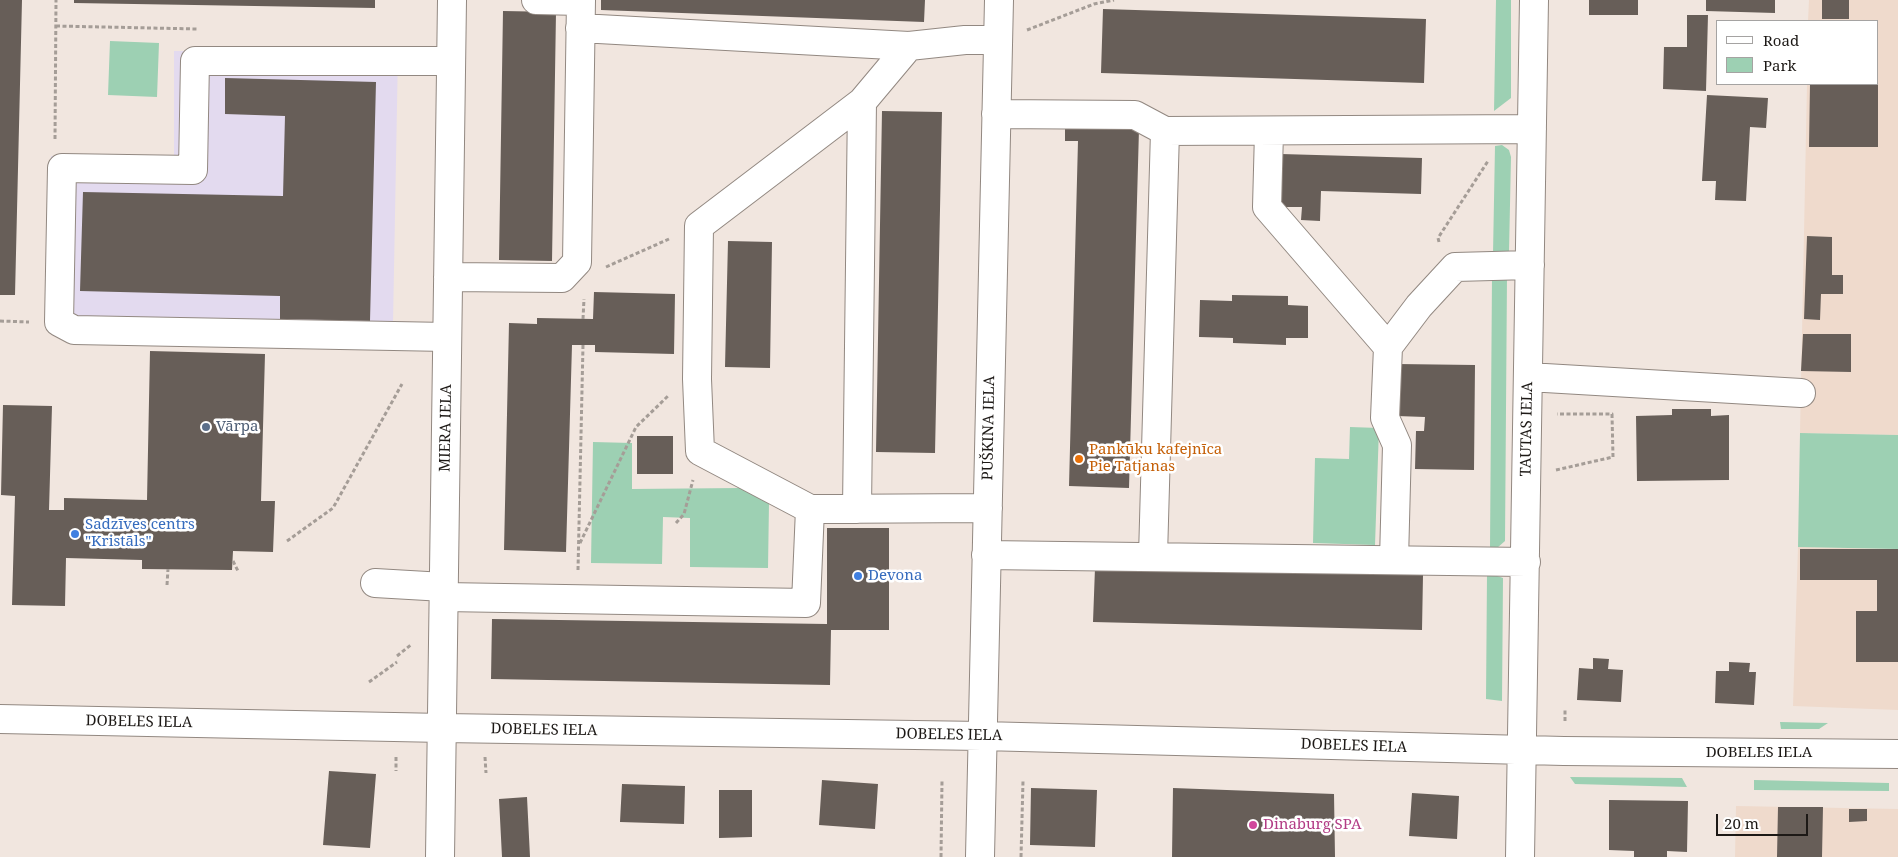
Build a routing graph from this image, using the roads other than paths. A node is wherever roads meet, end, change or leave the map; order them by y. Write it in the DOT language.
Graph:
graph roads {
  1 [pos="452,0"];
  2 [pos="536,0"];
  3 [pos="581,0"];
  4 [pos="999,0"];
  5 [pos="1534,0"];
  6 [pos="580,28"];
  7 [pos="998,40"];
  8 [pos="909,46"];
  9 [pos="451,61"];
  10 [pos="862,102"];
  11 [pos="996,114"];
  12 [pos="1532,129"];
  13 [pos="1165,131"];
  14 [pos="1269,132"];
  15 [pos="1530,265"];
  16 [pos="448,277"];
  17 [pos="447,337"];
  18 [pos="1388,347"];
  19 [pos="1528,377"];
  20 [pos="1801,393"];
  21 [pos="988,508"];
  22 [pos="810,509"];
  23 [pos="857,509"];
  24 [pos="986,554"];
  25 [pos="1153,556"];
  26 [pos="1394,560"];
  27 [pos="1526,562"];
  28 [pos="375,583"];
  29 [pos="444,592"];
  30 [pos="0,719"];
  31 [pos="443,728"];
  32 [pos="982,736"];
  33 [pos="1522,750"];
  34 [pos="1898,754"];
  35 [pos="440,857"];
  36 [pos="980,857"];
  37 [pos="1520,857"];
  1 -- 9 [label="street, MIERA IELA"];
  2 -- 3 [label="street"];
  3 -- 6 [label="street"];
  4 -- 7 [label="street, PUŠKINA IELA"];
  5 -- 12 [label="street, TAUTAS IELA"];
  6 -- 8 [label="street"];
  6 -- 16 [label="street"];
  7 -- 8 [label="street"];
  7 -- 11 [label="street, PUŠKINA IELA"];
  8 -- 10 [label="street"];
  9 -- 16 [label="street, MIERA IELA"];
  9 -- 17 [label="street"];
  10 -- 22 [label="street"];
  10 -- 23 [label="street"];
  11 -- 13 [label="street"];
  11 -- 21 [label="street, PUŠKINA IELA"];
  12 -- 14 [label="street"];
  12 -- 15 [label="street, TAUTAS IELA"];
  13 -- 14 [label="street"];
  13 -- 25 [label="street"];
  14 -- 18 [label="street"];
  15 -- 18 [label="street"];
  15 -- 19 [label="street, TAUTAS IELA"];
  16 -- 17 [label="street, MIERA IELA"];
  17 -- 29 [label="street, MIERA IELA"];
  18 -- 26 [label="street"];
  19 -- 20 [label="street"];
  19 -- 27 [label="street, TAUTAS IELA"];
  21 -- 23 [label="street"];
  21 -- 24 [label="street, PUŠKINA IELA"];
  22 -- 23 [label="street"];
  22 -- 29 [label="street"];
  24 -- 25 [label="street"];
  24 -- 32 [label="street, PUŠKINA IELA"];
  25 -- 26 [label="street"];
  26 -- 27 [label="street"];
  27 -- 33 [label="street, TAUTAS IELA"];
  28 -- 29 [label="street"];
  29 -- 31 [label="street, MIERA IELA"];
  30 -- 31 [label="street, DOBELES IELA"];
  31 -- 32 [label="street, DOBELES IELA"];
  31 -- 35 [label="street, MIERA IELA"];
  32 -- 33 [label="street, DOBELES IELA"];
  32 -- 36 [label="street, PUŠKINA IELA"];
  33 -- 34 [label="street, DOBELES IELA"];
  33 -- 37 [label="street, TAUTAS IELA"];
}
